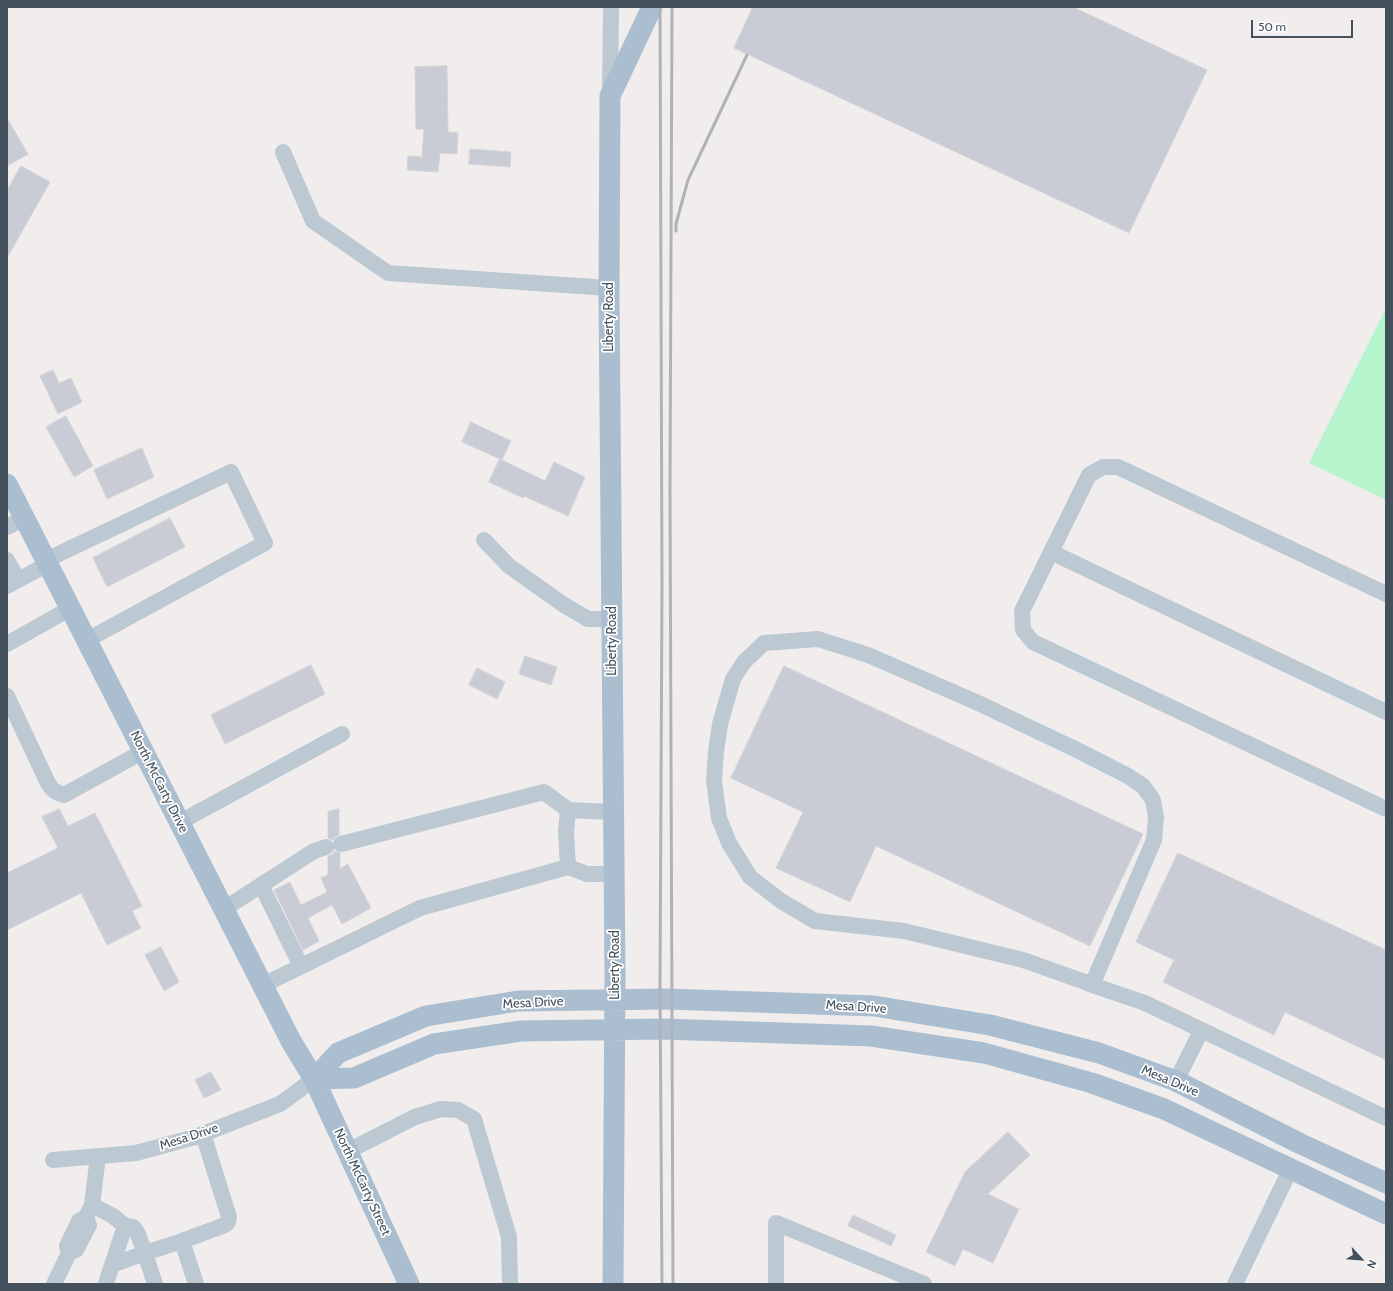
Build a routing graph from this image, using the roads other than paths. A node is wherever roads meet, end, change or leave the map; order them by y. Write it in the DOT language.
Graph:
graph roads {
  1 [pos="611,7"];
  2 [pos="652,7"];
  3 [pos="610,96"];
  4 [pos="283,152"];
  5 [pos="609,288"];
  6 [pos="7,484"];
  7 [pos="16,522"];
  8 [pos="484,540"];
  9 [pos="1051,552"];
  10 [pos="7,560"];
  11 [pos="47,562"];
  12 [pos="12,583"];
  13 [pos="1386,594"];
  14 [pos="71,608"];
  15 [pos="612,619"];
  16 [pos="87,640"];
  17 [pos="7,644"];
  18 [pos="7,696"];
  19 [pos="1386,712"];
  20 [pos="342,734"];
  21 [pos="144,751"];
  22 [pos="1386,809"];
  23 [pos="568,810"];
  24 [pos="614,812"];
  25 [pos="180,822"];
  26 [pos="568,867"];
  27 [pos="614,874"];
  28 [pos="261,885"];
  29 [pos="224,909"];
  30 [pos="300,966"];
  31 [pos="263,985"];
  32 [pos="1092,985"];
  33 [pos="1201,1031"];
  34 [pos="314,1079"];
  35 [pos="1176,1081"];
  36 [pos="1164,1109"];
  37 [pos="1386,1118"];
  38 [pos="203,1134"];
  39 [pos="1301,1144"];
  40 [pos="348,1151"];
  41 [pos="98,1156"];
  42 [pos="53,1160"];
  43 [pos="1291,1168"];
  44 [pos="1386,1183"];
  45 [pos="89,1211"];
  46 [pos="1386,1214"];
  47 [pos="125,1226"];
  48 [pos="182,1241"];
  49 [pos="145,1253"];
  50 [pos="112,1265"];
  51 [pos="54,1284"];
  52 [pos="106,1284"];
  53 [pos="155,1284"];
  54 [pos="196,1284"];
  55 [pos="410,1284"];
  56 [pos="510,1284"];
  57 [pos="613,1284"];
  58 [pos="776,1284"];
  59 [pos="924,1284"];
  60 [pos="1235,1284"];
  1 -- 3 [label="street"];
  2 -- 3 [label="main road, Liberty Road"];
  3 -- 5 [label="main road, Liberty Road"];
  4 -- 5 [label="street"];
  5 -- 15 [label="main road, Liberty Road"];
  6 -- 7 [label="main road, North McCarty Drive"];
  7 -- 11 [label="main road, North McCarty Drive"];
  8 -- 15 [label="street"];
  9 -- 13 [label="street"];
  9 -- 19 [label="street"];
  9 -- 22 [label="street"];
  10 -- 12 [label="street"];
  11 -- 12 [label="street"];
  11 -- 14 [label="main road, North McCarty Drive"];
  11 -- 16 [label="street"];
  14 -- 16 [label="main road, North McCarty Drive"];
  14 -- 17 [label="street"];
  15 -- 24 [label="main road, Liberty Road"];
  16 -- 21 [label="main road, North McCarty Drive"];
  18 -- 21 [label="street"];
  20 -- 25 [label="street"];
  21 -- 25 [label="main road, North McCarty Drive"];
  23 -- 24 [label="street"];
  23 -- 26 [label="street"];
  23 -- 28 [label="street"];
  24 -- 27 [label="main road, Liberty Road"];
  25 -- 29 [label="main road, North McCarty Drive"];
  26 -- 27 [label="street"];
  26 -- 30 [label="street"];
  27 -- 57 [label="main road, Liberty Road"];
  28 -- 29 [label="street"];
  28 -- 30 [label="street"];
  29 -- 31 [label="main road, North McCarty Drive"];
  30 -- 31 [label="street"];
  31 -- 34 [label="main road, North McCarty Drive"];
  32 -- 32 [label="street"];
  32 -- 33 [label="street"];
  33 -- 35 [label="street"];
  33 -- 37 [label="street"];
  34 -- 35 [label="main road, Mesa Drive"];
  34 -- 36 [label="main road"];
  34 -- 38 [label="street, Mesa Drive"];
  34 -- 40 [label="main road, North McCarty Street"];
  35 -- 36 [label="main road"];
  35 -- 39 [label="main road, Mesa Drive"];
  36 -- 43 [label="main road"];
  38 -- 41 [label="street, Mesa Drive"];
  38 -- 48 [label="street"];
  39 -- 43 [label="main road"];
  39 -- 44 [label="main road, Mesa Drive"];
  40 -- 55 [label="main road, North McCarty Street"];
  40 -- 56 [label="street"];
  41 -- 42 [label="street, Mesa Drive"];
  41 -- 45 [label="street"];
  43 -- 46 [label="main road"];
  43 -- 60 [label="street"];
  45 -- 47 [label="street"];
  45 -- 51 [label="street"];
  47 -- 49 [label="street"];
  47 -- 50 [label="street"];
  48 -- 49 [label="street"];
  48 -- 54 [label="street"];
  49 -- 50 [label="street"];
  49 -- 53 [label="street"];
  50 -- 52 [label="street"];
  58 -- 59 [label="street"];
}
